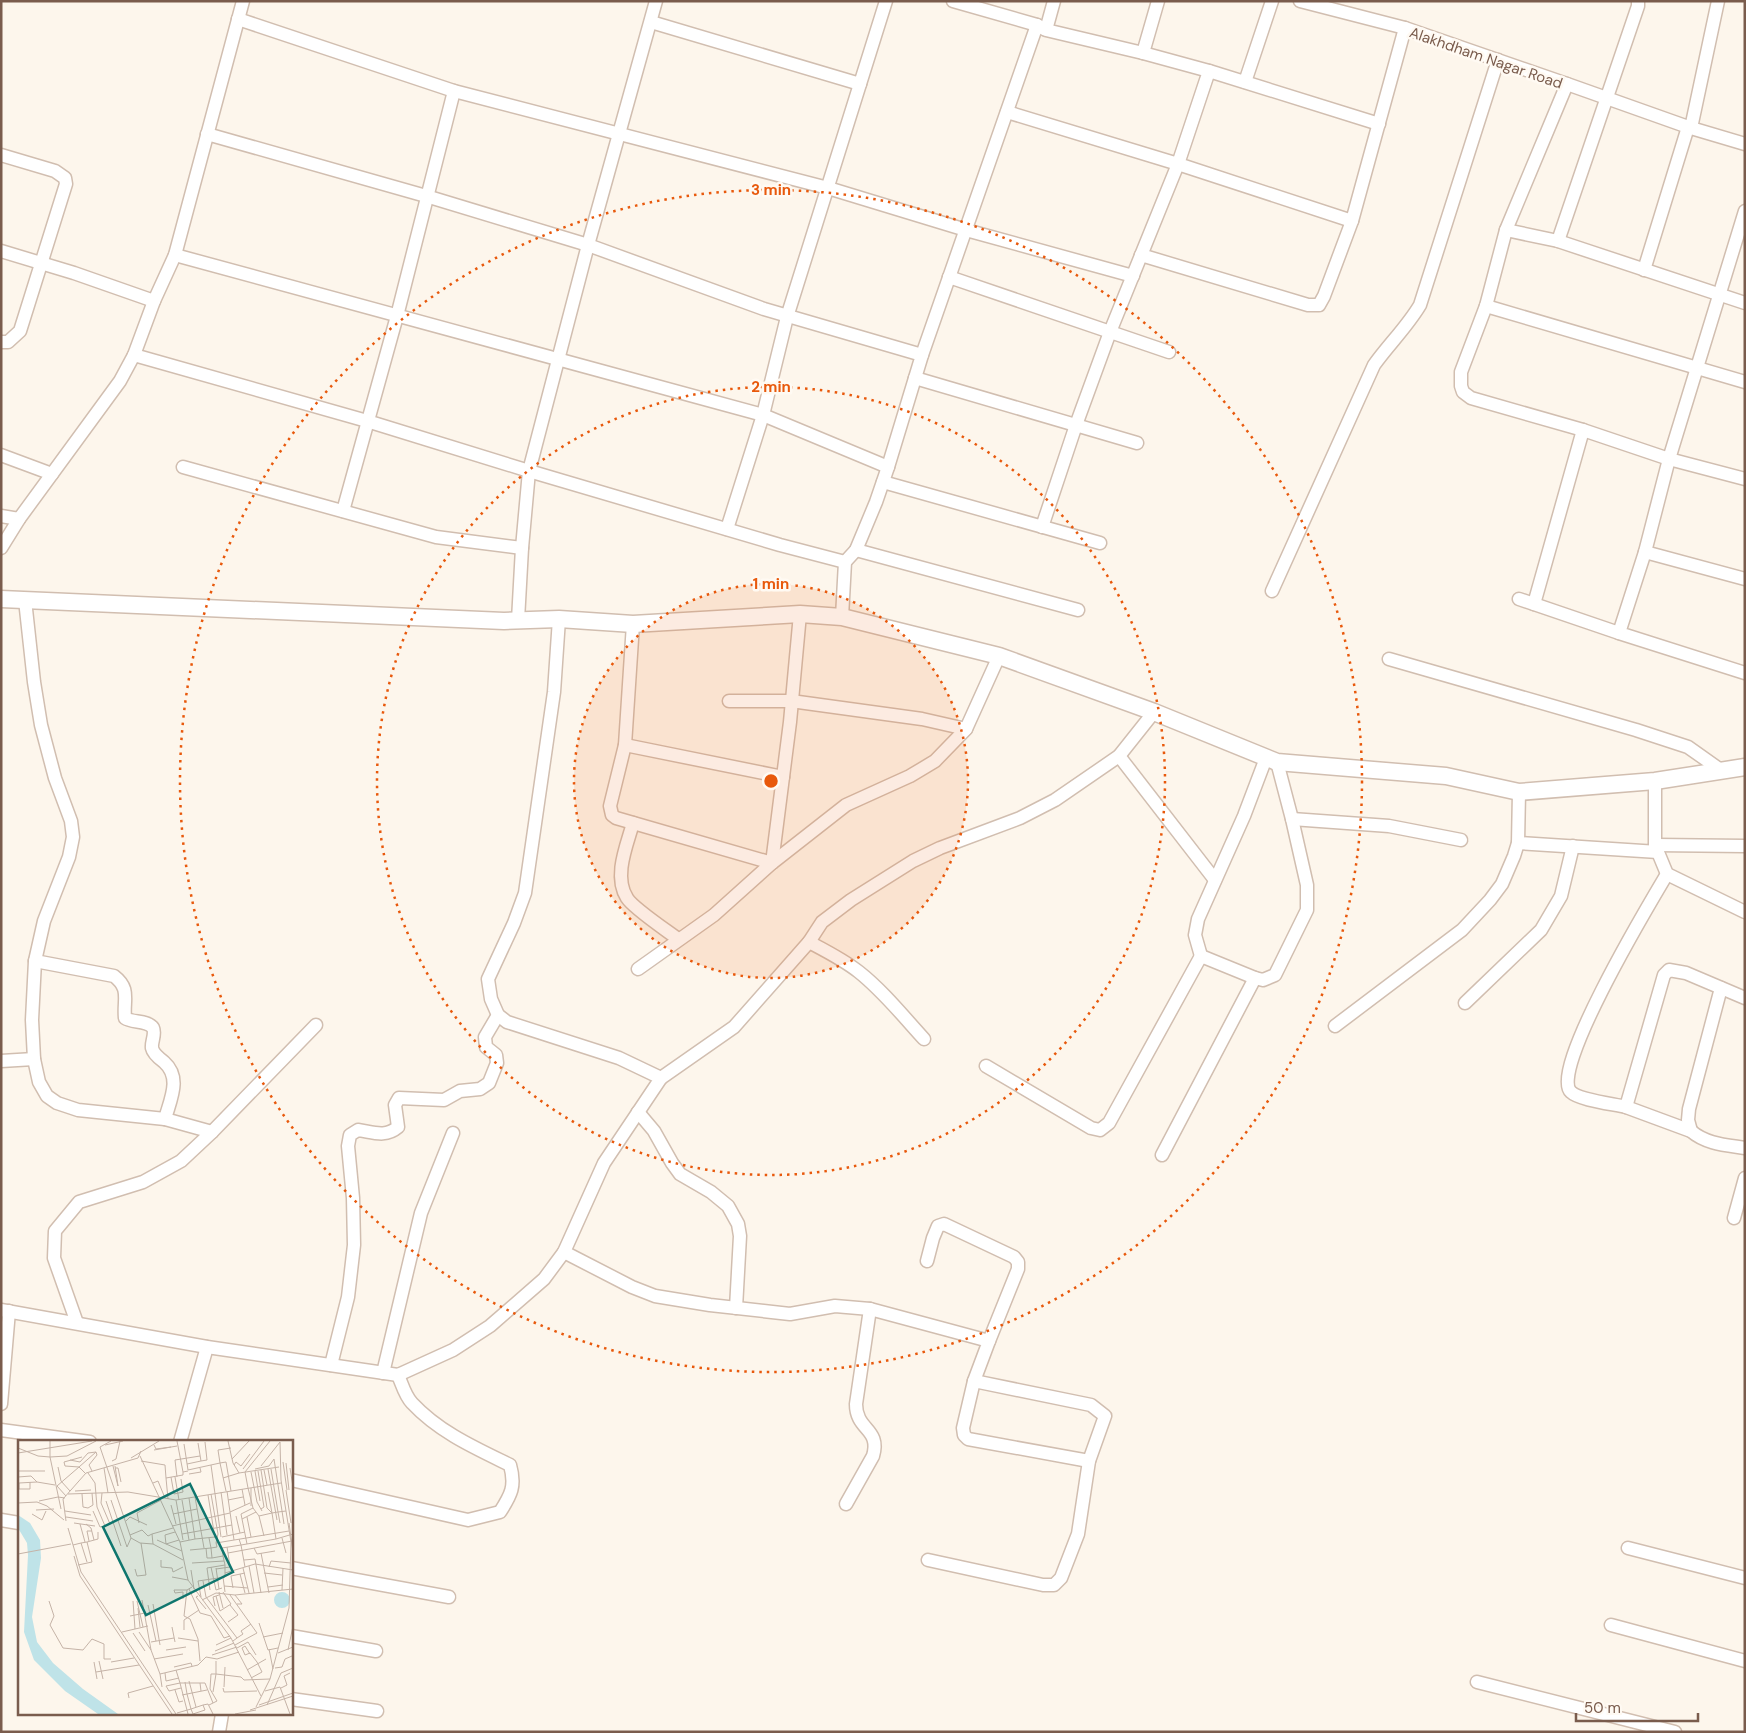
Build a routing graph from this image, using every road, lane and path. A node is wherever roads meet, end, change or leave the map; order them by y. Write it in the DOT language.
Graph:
graph roads {
  1 [pos="243,1"];
  2 [pos="656,1"];
  3 [pos="886,1"];
  4 [pos="953,1"];
  5 [pos="1054,1"];
  6 [pos="1158,1"];
  7 [pos="1272,1"];
  8 [pos="1300,1"];
  9 [pos="1638,1"];
  10 [pos="1718,1"];
  11 [pos="238,19"];
  12 [pos="651,22"];
  13 [pos="1042,28"];
  14 [pos="1405,28"];
  15 [pos="1143,53"];
  16 [pos="1498,60"];
  17 [pos="1209,71"];
  18 [pos="1245,82"];
  19 [pos="860,84"];
  20 [pos="1567,84"];
  21 [pos="454,90"];
  22 [pos="1606,97"];
  23 [pos="1007,112"];
  24 [pos="1379,124"];
  25 [pos="1690,128"];
  26 [pos="207,134"];
  27 [pos="619,134"];
  28 [pos="1745,144"];
  29 [pos="1,155"];
  30 [pos="1178,164"];
  31 [pos="828,188"];
  32 [pos="426,196"];
  33 [pos="1745,211"];
  34 [pos="1352,221"];
  35 [pos="966,230"];
  36 [pos="1506,230"];
  37 [pos="1558,241"];
  38 [pos="588,245"];
  39 [pos="1,251"];
  40 [pos="175,255"];
  41 [pos="1141,256"];
  42 [pos="42,262"];
  43 [pos="1644,270"];
  44 [pos="1133,276"];
  45 [pos="950,277"];
  46 [pos="1720,295"];
  47 [pos="154,300"];
  48 [pos="1745,303"];
  49 [pos="1486,306"];
  50 [pos="397,316"];
  51 [pos="787,317"];
  52 [pos="1110,332"];
  53 [pos="1,342"];
  54 [pos="1169,352"];
  55 [pos="922,355"];
  56 [pos="134,356"];
  57 [pos="558,359"];
  58 [pos="1698,369"];
  59 [pos="915,378"];
  60 [pos="1745,382"];
  61 [pos="763,416"];
  62 [pos="367,421"];
  63 [pos="1076,425"];
  64 [pos="1583,430"];
  65 [pos="1137,444"];
  66 [pos="1,455"];
  67 [pos="1669,459"];
  68 [pos="183,467"];
  69 [pos="888,467"];
  70 [pos="529,472"];
  71 [pos="52,474"];
  72 [pos="1745,479"];
  73 [pos="883,482"];
  74 [pos="343,511"];
  75 [pos="1,516"];
  76 [pos="19,519"];
  77 [pos="1042,527"];
  78 [pos="727,529"];
  79 [pos="1100,543"];
  80 [pos="1,548"];
  81 [pos="522,548"];
  82 [pos="856,550"];
  83 [pos="1645,552"];
  84 [pos="845,562"];
  85 [pos="1745,579"];
  86 [pos="1272,590"];
  87 [pos="1,599"];
  88 [pos="1519,599"];
  89 [pos="24,600"];
  90 [pos="1534,604"];
  91 [pos="1078,610"];
  92 [pos="800,614"];
  93 [pos="842,617"];
  94 [pos="559,619"];
  95 [pos="518,620"];
  96 [pos="633,624"];
  97 [pos="1619,633"];
  98 [pos="999,656"];
  99 [pos="1389,659"];
  100 [pos="1745,673"];
  101 [pos="729,701"];
  102 [pos="791,701"];
  103 [pos="1154,712"];
  104 [pos="966,729"];
  105 [pos="625,745"];
  106 [pos="1119,756"];
  107 [pos="1271,760"];
  108 [pos="1745,768"];
  109 [pos="1722,771"];
  110 [pos="783,777"];
  111 [pos="1655,781"];
  112 [pos="1519,792"];
  113 [pos="1292,819"];
  114 [pos="633,823"];
  115 [pos="1461,840"];
  116 [pos="1518,843"];
  117 [pos="1573,846"];
  118 [pos="1745,846"];
  119 [pos="1657,849"];
  120 [pos="772,863"];
  121 [pos="1667,874"];
  122 [pos="1215,880"];
  123 [pos="1745,912"];
  124 [pos="678,939"];
  125 [pos="809,942"];
  126 [pos="1201,956"];
  127 [pos="35,961"];
  128 [pos="638,968"];
  129 [pos="1255,978"];
  130 [pos="1721,988"];
  131 [pos="1745,998"];
  132 [pos="1465,1003"];
  133 [pos="498,1015"];
  134 [pos="316,1025"];
  135 [pos="1335,1026"];
  136 [pos="924,1039"];
  137 [pos="34,1059"];
  138 [pos="1,1061"];
  139 [pos="986,1066"];
  140 [pos="661,1078"];
  141 [pos="1626,1107"];
  142 [pos="638,1112"];
  143 [pos="164,1119"];
  144 [pos="1691,1131"];
  145 [pos="212,1132"];
  146 [pos="454,1133"];
  147 [pos="1745,1148"];
  148 [pos="1162,1155"];
  149 [pos="1745,1178"];
  150 [pos="1734,1218"];
  151 [pos="564,1252"];
  152 [pos="927,1261"];
  153 [pos="736,1308"];
  154 [pos="870,1309"];
  155 [pos="5,1311"];
  156 [pos="77,1323"];
  157 [pos="989,1341"];
  158 [pos="208,1347"];
  159 [pos="331,1365"];
  160 [pos="384,1373"];
  161 [pos="398,1375"];
  162 [pos="974,1381"];
  163 [pos="1,1404"];
  164 [pos="1,1430"];
  165 [pos="75,1440"];
  166 [pos="181,1440"];
  167 [pos="1088,1461"];
  168 [pos="292,1480"];
  169 [pos="846,1504"];
  170 [pos="1,1520"];
  171 [pos="18,1523"];
  172 [pos="1628,1548"];
  173 [pos="928,1560"];
  174 [pos="292,1568"];
  175 [pos="1745,1578"];
  176 [pos="449,1597"];
  177 [pos="1611,1625"];
  178 [pos="292,1636"];
  179 [pos="376,1651"];
  180 [pos="1745,1661"];
  181 [pos="1477,1682"];
  182 [pos="292,1699"];
  183 [pos="377,1711"];
  184 [pos="222,1716"];
  185 [pos="219,1732"];
  186 [pos="1675,1732"];
  1 -- 11 [label="street"];
  2 -- 12 [label="street"];
  3 -- 19 [label="street"];
  4 -- 13 [label="street"];
  5 -- 13 [label="street"];
  6 -- 15 [label="street"];
  7 -- 18 [label="street"];
  8 -- 14 [label="street"];
  9 -- 22 [label="street"];
  10 -- 25 [label="street"];
  11 -- 21 [label="street"];
  11 -- 26 [label="street"];
  12 -- 19 [label="street"];
  12 -- 27 [label="street"];
  13 -- 15 [label="street"];
  13 -- 23 [label="street"];
  14 -- 16 [label="street, Alakhdham Nagar Road"];
  14 -- 24 [label="street, Alakhdham Nagar Road"];
  15 -- 17 [label="street"];
  16 -- 20 [label="street, Alakhdham Nagar Road"];
  16 -- 86 [label="street"];
  17 -- 18 [label="street"];
  17 -- 30 [label="street"];
  18 -- 24 [label="street"];
  19 -- 31 [label="street"];
  20 -- 22 [label="street"];
  20 -- 36 [label="street, Alakhdham Nagar Road"];
  21 -- 27 [label="street"];
  21 -- 32 [label="street"];
  22 -- 25 [label="street"];
  22 -- 37 [label="street"];
  23 -- 30 [label="street"];
  23 -- 35 [label="street"];
  24 -- 34 [label="street, Alakhdham Nagar Road"];
  25 -- 28 [label="street"];
  25 -- 43 [label="street"];
  26 -- 32 [label="street"];
  26 -- 40 [label="street"];
  27 -- 31 [label="street"];
  27 -- 38 [label="street"];
  29 -- 42 [label="street"];
  30 -- 34 [label="street"];
  30 -- 41 [label="street"];
  31 -- 35 [label="street"];
  31 -- 51 [label="street"];
  32 -- 38 [label="street"];
  32 -- 50 [label="street"];
  33 -- 46 [label="street"];
  34 -- 41 [label="street, Alakhdham Nagar Road"];
  35 -- 44 [label="street"];
  35 -- 45 [label="street"];
  36 -- 37 [label="street"];
  36 -- 49 [label="street, Alakhdham Nagar Road"];
  37 -- 43 [label="street"];
  38 -- 51 [label="street"];
  38 -- 57 [label="street"];
  39 -- 42 [label="street"];
  40 -- 47 [label="street"];
  40 -- 50 [label="street"];
  41 -- 44 [label="street"];
  42 -- 47 [label="street"];
  42 -- 53 [label="street"];
  43 -- 46 [label="street"];
  44 -- 52 [label="street"];
  45 -- 52 [label="street"];
  45 -- 55 [label="street"];
  46 -- 48 [label="street"];
  46 -- 58 [label="street"];
  47 -- 56 [label="street"];
  49 -- 58 [label="street"];
  49 -- 64 [label="street, Alakhdham Nagar Road"];
  50 -- 57 [label="street"];
  50 -- 62 [label="street"];
  51 -- 55 [label="street"];
  51 -- 61 [label="street"];
  52 -- 54 [label="street"];
  52 -- 63 [label="street"];
  55 -- 59 [label="street"];
  56 -- 62 [label="street"];
  56 -- 71 [label="street"];
  57 -- 61 [label="street"];
  57 -- 70 [label="street"];
  58 -- 60 [label="street"];
  58 -- 67 [label="street"];
  59 -- 63 [label="street"];
  59 -- 69 [label="street"];
  61 -- 69 [label="street"];
  61 -- 78 [label="street"];
  62 -- 70 [label="street"];
  62 -- 74 [label="street"];
  63 -- 65 [label="street"];
  63 -- 77 [label="street"];
  64 -- 67 [label="street, Alakhdham Nagar Road"];
  64 -- 90 [label="street"];
  66 -- 71 [label="street"];
  67 -- 72 [label="street, Alakhdham Nagar Road"];
  67 -- 83 [label="street"];
  68 -- 74 [label="street"];
  69 -- 73 [label="street"];
  70 -- 78 [label="street"];
  70 -- 81 [label="street"];
  71 -- 76 [label="street"];
  73 -- 77 [label="street"];
  73 -- 82 [label="street"];
  74 -- 81 [label="street"];
  75 -- 76 [label="street"];
  76 -- 80 [label="street"];
  77 -- 79 [label="street"];
  78 -- 84 [label="street"];
  81 -- 95 [label="street"];
  82 -- 84 [label="street"];
  82 -- 91 [label="street"];
  83 -- 85 [label="street"];
  83 -- 97 [label="street"];
  84 -- 93 [label="street"];
  87 -- 89 [label="street"];
  88 -- 90 [label="street"];
  89 -- 95 [label="street"];
  89 -- 127 [label="street"];
  90 -- 97 [label="street"];
  92 -- 93 [label="street"];
  92 -- 96 [label="street"];
  92 -- 102 [label="street"];
  93 -- 98 [label="street"];
  94 -- 95 [label="street"];
  94 -- 96 [label="street"];
  94 -- 133 [label="street"];
  96 -- 105 [label="street"];
  97 -- 100 [label="street"];
  98 -- 103 [label="street"];
  98 -- 104 [label="street"];
  99 -- 109 [label="street"];
  101 -- 102 [label="street"];
  102 -- 104 [label="street"];
  102 -- 110 [label="street"];
  103 -- 106 [label="street"];
  103 -- 107 [label="street"];
  104 -- 120 [label="street"];
  105 -- 110 [label="street"];
  105 -- 114 [label="street"];
  106 -- 122 [label="street"];
  106 -- 125 [label="street"];
  107 -- 112 [label="street"];
  107 -- 113 [label="street"];
  107 -- 122 [label="street"];
  108 -- 109 [label="street"];
  109 -- 111 [label="street"];
  110 -- 120 [label="street"];
  111 -- 112 [label="street"];
  111 -- 119 [label="street"];
  112 -- 116 [label="street"];
  113 -- 115 [label="street"];
  113 -- 129 [label="street"];
  114 -- 120 [label="street"];
  114 -- 124 [label="street"];
  116 -- 117 [label="street"];
  116 -- 135 [label="street"];
  117 -- 119 [label="street"];
  117 -- 132 [label="street"];
  118 -- 119 [label="street"];
  119 -- 121 [label="street"];
  120 -- 124 [label="street"];
  121 -- 123 [label="street"];
  121 -- 141 [label="street"];
  122 -- 126 [label="street"];
  124 -- 128 [label="street"];
  125 -- 136 [label="street"];
  125 -- 140 [label="street"];
  126 -- 129 [label="street"];
  126 -- 139 [label="street"];
  127 -- 137 [label="street"];
  127 -- 143 [label="street"];
  129 -- 148 [label="street"];
  130 -- 131 [label="street"];
  130 -- 141 [label="street"];
  130 -- 144 [label="street"];
  133 -- 140 [label="street"];
  133 -- 159 [label="street"];
  134 -- 145 [label="street"];
  137 -- 138 [label="street"];
  137 -- 143 [label="street"];
  140 -- 142 [label="street"];
  141 -- 144 [label="street"];
  142 -- 151 [label="street"];
  142 -- 153 [label="street"];
  143 -- 145 [label="street"];
  144 -- 147 [label="street"];
  145 -- 156 [label="street"];
  146 -- 160 [label="street"];
  149 -- 150 [label="street"];
  151 -- 153 [label="street"];
  151 -- 161 [label="street"];
  152 -- 157 [label="street"];
  153 -- 154 [label="street"];
  154 -- 157 [label="street"];
  154 -- 169 [label="street"];
  155 -- 156 [label="street"];
  155 -- 163 [label="street"];
  156 -- 158 [label="street"];
  157 -- 162 [label="street"];
  158 -- 159 [label="street"];
  158 -- 166 [label="street"];
  159 -- 160 [label="street"];
  160 -- 161 [label="street"];
  161 -- 168 [label="street"];
  162 -- 167 [label="street"];
  162 -- 167 [label="street"];
  164 -- 165 [label="street"];
  167 -- 173 [label="street"];
  170 -- 171 [label="street"];
  172 -- 175 [label="street"];
  174 -- 176 [label="street"];
  177 -- 180 [label="street"];
  178 -- 179 [label="street"];
  181 -- 186 [label="street"];
  182 -- 183 [label="street"];
  184 -- 185 [label="street"];
}
